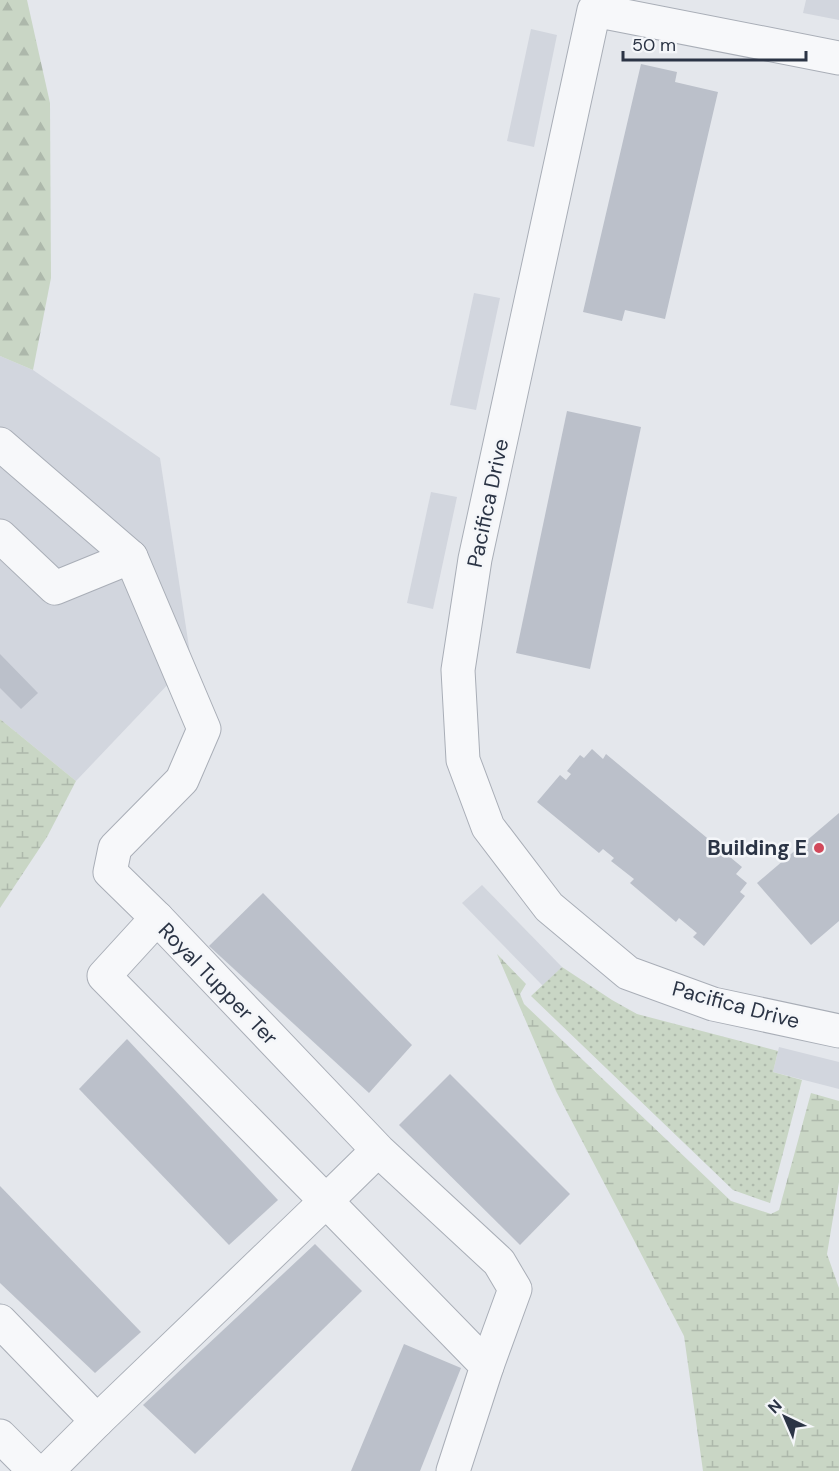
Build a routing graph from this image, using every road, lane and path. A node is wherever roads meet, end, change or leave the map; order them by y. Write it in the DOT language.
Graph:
graph roads {
  1 [pos="839,58"];
  2 [pos="1,446"];
  3 [pos="0,536"];
  4 [pos="131,558"];
  5 [pos="157,918"];
  6 [pos="839,1031"];
  7 [pos="378,1150"];
  8 [pos="326,1201"];
  9 [pos="0,1321"];
  10 [pos="487,1366"];
  11 [pos="97,1420"];
  12 [pos="0,1436"];
  13 [pos="35,1471"];
  14 [pos="47,1471"];
  15 [pos="453,1471"];
  1 -- 6 [label="street, Pacifica Drive"];
  2 -- 4 [label="street"];
  3 -- 4 [label="street"];
  4 -- 5 [label="street"];
  5 -- 7 [label="street, Royal Tupper Ter"];
  5 -- 8 [label="street, Royal Tupper Ter"];
  7 -- 8 [label="street"];
  7 -- 10 [label="street, Royal Tupper Ter"];
  8 -- 10 [label="street, Royal Tupper Ter"];
  8 -- 11 [label="street"];
  9 -- 11 [label="street"];
  10 -- 15 [label="street, Royal Tupper Ter"];
  11 -- 14 [label="street"];
  12 -- 13 [label="street"];
}
